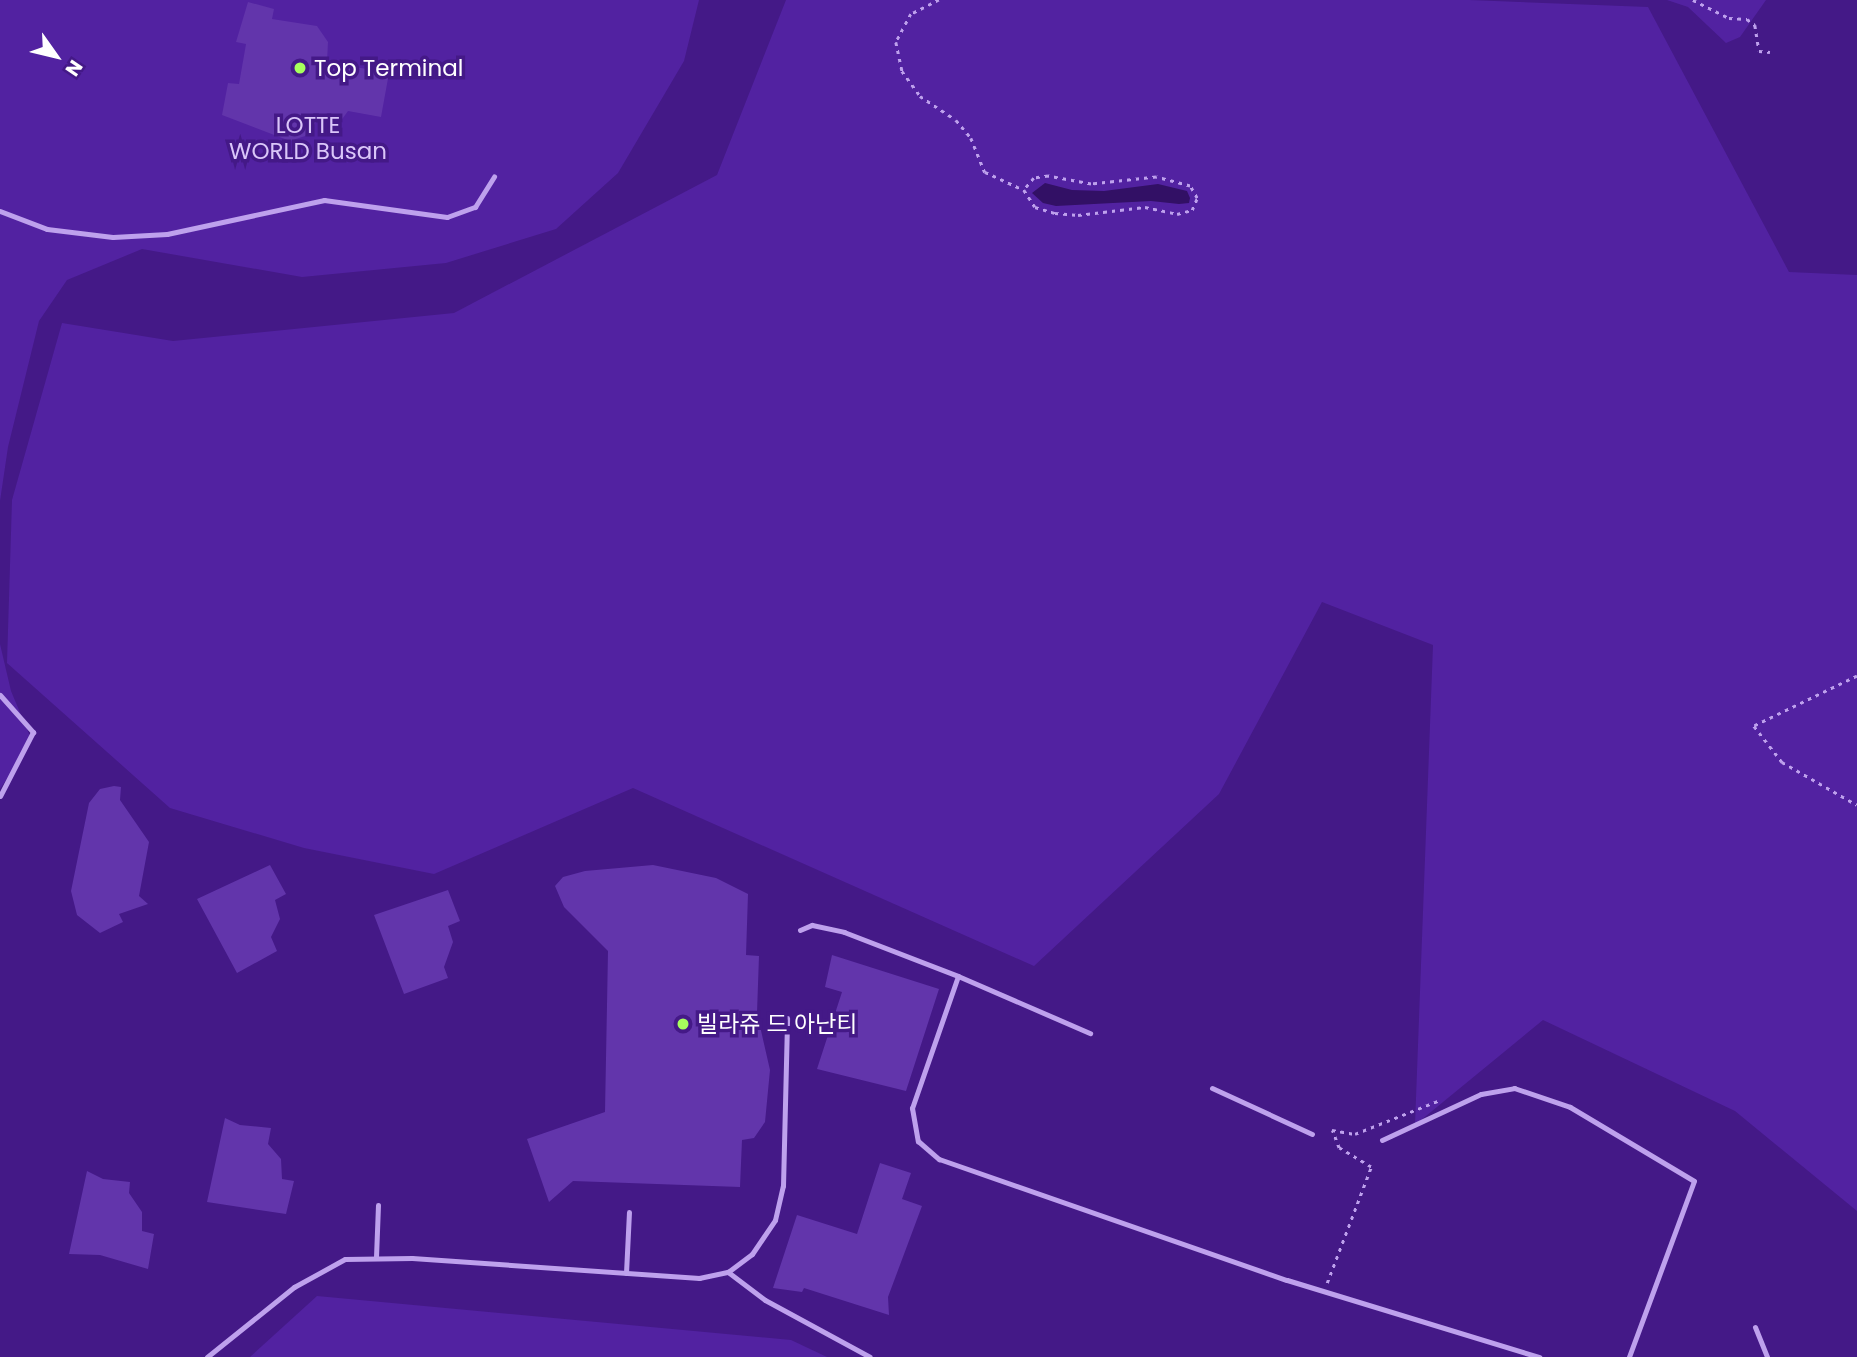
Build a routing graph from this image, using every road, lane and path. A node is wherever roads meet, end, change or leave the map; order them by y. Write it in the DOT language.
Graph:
graph roads {
  1 [pos="939,0"];
  2 [pos="1693,0"];
  3 [pos="1770,52"];
  4 [pos="494,176"];
  5 [pos="1024,190"];
  6 [pos="0,211"];
  7 [pos="1857,676"];
  8 [pos="0,695"];
  9 [pos="0,796"];
  10 [pos="1857,805"];
  11 [pos="800,930"];
  12 [pos="958,976"];
  13 [pos="787,1018"];
  14 [pos="1090,1033"];
  15 [pos="1212,1088"];
  16 [pos="1448,1097"];
  17 [pos="1312,1134"];
  18 [pos="1382,1140"];
  19 [pos="378,1205"];
  20 [pos="629,1212"];
  21 [pos="376,1257"];
  22 [pos="728,1272"];
  23 [pos="626,1273"];
  24 [pos="1324,1289"];
  25 [pos="1755,1327"];
  26 [pos="207,1357"];
  27 [pos="870,1357"];
  28 [pos="1539,1357"];
  29 [pos="1629,1357"];
  30 [pos="1767,1357"];
  1 -- 5 [label="path"];
  2 -- 3 [label="path"];
  4 -- 6 [label="lane"];
  5 -- 5 [label="path"];
  7 -- 10 [label="path"];
  8 -- 9 [label="lane"];
  11 -- 12 [label="lane"];
  12 -- 14 [label="lane"];
  12 -- 24 [label="lane"];
  13 -- 22 [label="lane"];
  15 -- 17 [label="lane"];
  16 -- 24 [label="path"];
  18 -- 29 [label="lane"];
  19 -- 21 [label="lane"];
  20 -- 23 [label="lane"];
  21 -- 23 [label="lane"];
  21 -- 26 [label="lane"];
  22 -- 23 [label="lane"];
  22 -- 27 [label="lane"];
  24 -- 28 [label="lane"];
  25 -- 30 [label="lane"];
}
